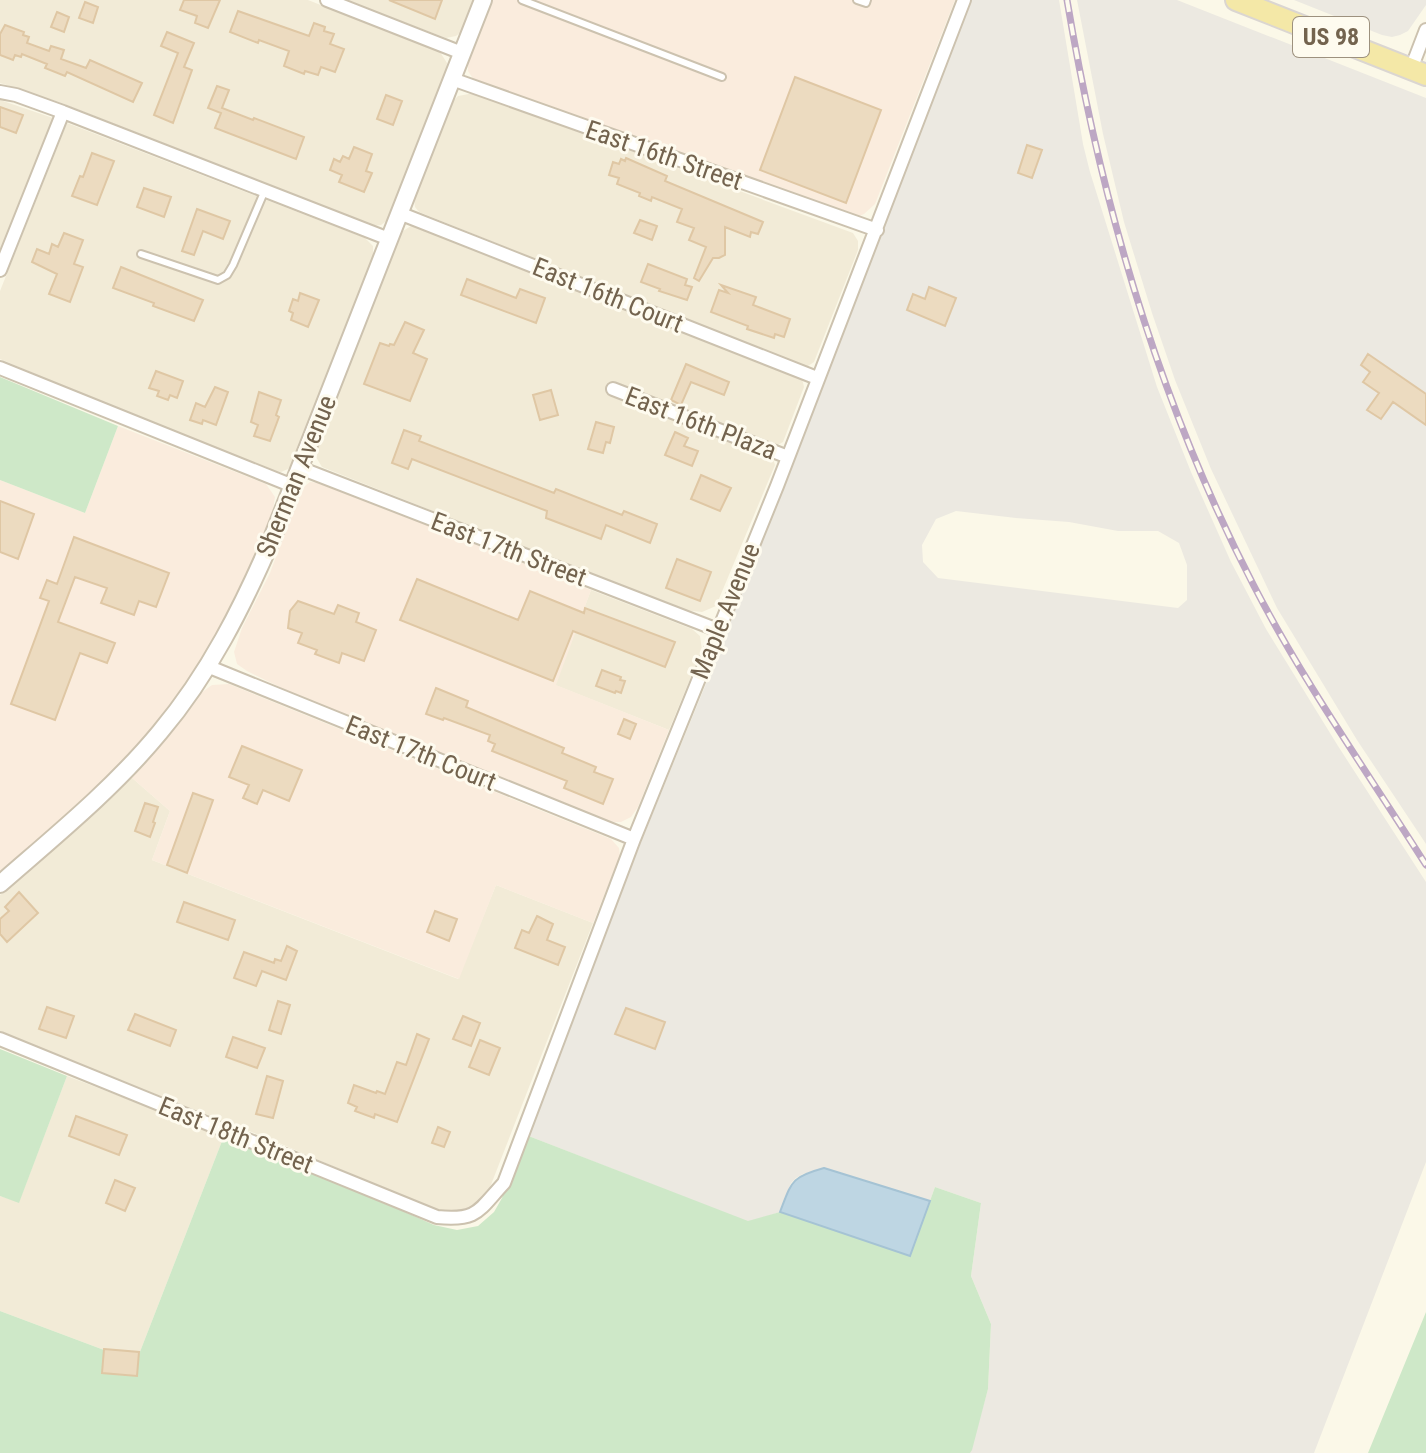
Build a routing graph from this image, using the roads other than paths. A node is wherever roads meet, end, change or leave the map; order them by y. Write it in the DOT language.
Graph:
graph roads {
  1 [pos="327,0"];
  2 [pos="483,0"];
  3 [pos="522,0"];
  4 [pos="857,0"];
  5 [pos="867,0"];
  6 [pos="964,0"];
  7 [pos="1236,0"];
  8 [pos="540,3"];
  9 [pos="1426,30"];
  10 [pos="462,53"];
  11 [pos="1418,72"];
  12 [pos="722,77"];
  13 [pos="452,79"];
  14 [pos="0,92"];
  15 [pos="63,112"];
  16 [pos="265,190"];
  17 [pos="399,213"];
  18 [pos="877,230"];
  19 [pos="389,239"];
  20 [pos="141,254"];
  21 [pos="0,270"];
  22 [pos="0,368"];
  23 [pos="817,378"];
  24 [pos="613,389"];
  25 [pos="788,457"];
  26 [pos="300,468"];
  27 [pos="293,486"];
  28 [pos="718,630"];
  29 [pos="207,666"];
  30 [pos="634,839"];
  31 [pos="0,884"];
  32 [pos="0,1039"];
  33 [pos="474,1215"];
  1 -- 10 [label="street"];
  2 -- 10 [label="street, Sherman Avenue"];
  3 -- 8 [label="lane"];
  4 -- 5 [label="lane"];
  6 -- 18 [label="street, Maple Avenue"];
  7 -- 11 [label="main road, US 98"];
  8 -- 12 [label="lane"];
  9 -- 11 [label="street"];
  10 -- 13 [label="street, Sherman Avenue"];
  13 -- 17 [label="street, Sherman Avenue"];
  13 -- 18 [label="street, East 16th Street"];
  14 -- 15 [label="street"];
  15 -- 16 [label="street"];
  15 -- 21 [label="street"];
  16 -- 19 [label="street"];
  16 -- 20 [label="lane"];
  17 -- 19 [label="street, Sherman Avenue"];
  17 -- 23 [label="street, East 16th Court"];
  18 -- 23 [label="street, Maple Avenue"];
  19 -- 26 [label="street, Sherman Avenue"];
  22 -- 27 [label="street"];
  23 -- 25 [label="street, Maple Avenue"];
  24 -- 25 [label="street, East 16th Plaza"];
  25 -- 28 [label="street, Maple Avenue"];
  26 -- 27 [label="street, Sherman Avenue"];
  26 -- 28 [label="street, East 17th Street"];
  27 -- 29 [label="street, Sherman Avenue"];
  28 -- 30 [label="street, Maple Avenue"];
  29 -- 30 [label="street, East 17th Court"];
  29 -- 31 [label="street, Sherman Avenue"];
  30 -- 33 [label="street, Maple Avenue"];
  32 -- 33 [label="street, East 18th Street"];
}
